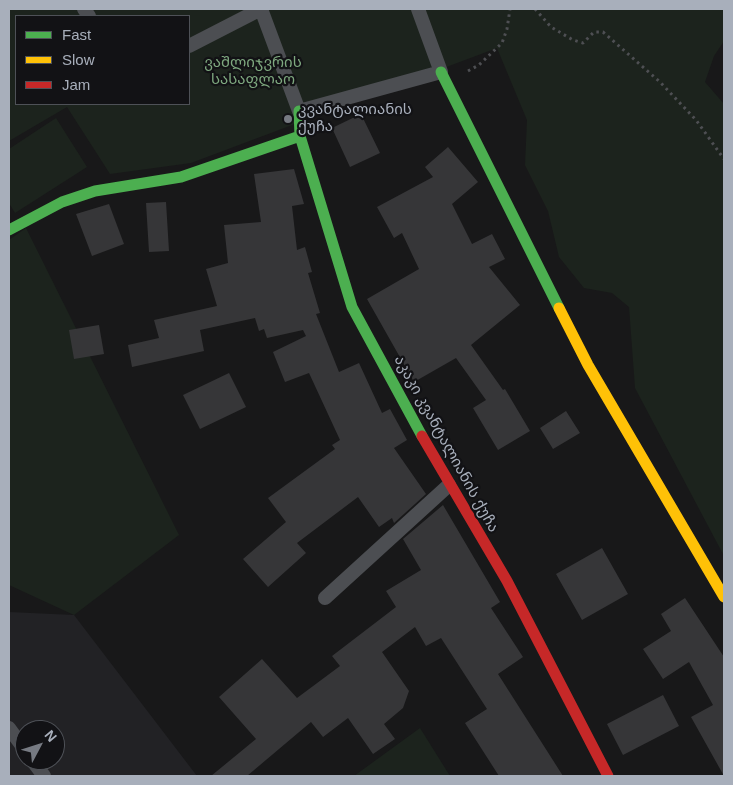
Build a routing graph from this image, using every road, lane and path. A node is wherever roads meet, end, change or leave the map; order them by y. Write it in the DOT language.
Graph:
graph roads {
  1 [pos="261,9"];
  2 [pos="418,9"];
  3 [pos="510,9"];
  4 [pos="535,9"];
  5 [pos="190,45"];
  6 [pos="444,77"];
  7 [pos="299,111"];
  8 [pos="300,136"];
  9 [pos="724,159"];
  10 [pos="9,230"];
  11 [pos="449,485"];
  12 [pos="724,597"];
  13 [pos="325,598"];
  14 [pos="608,776"];
  1 -- 5 [label="lane"];
  1 -- 7 [label="lane"];
  2 -- 6 [label="lane"];
  3 -- 6 [label="path"];
  4 -- 9 [label="path"];
  6 -- 7 [label="lane"];
  6 -- 12 [label="street"];
  7 -- 8 [label="street, აკაკი კვანტალიანის ქუჩა"];
  8 -- 10 [label="street"];
  8 -- 11 [label="street, აკაკი კვანტალიანის ქუჩა"];
  11 -- 13 [label="lane"];
  11 -- 14 [label="street, აკაკი კვანტალიანის ქუჩა"];
}
